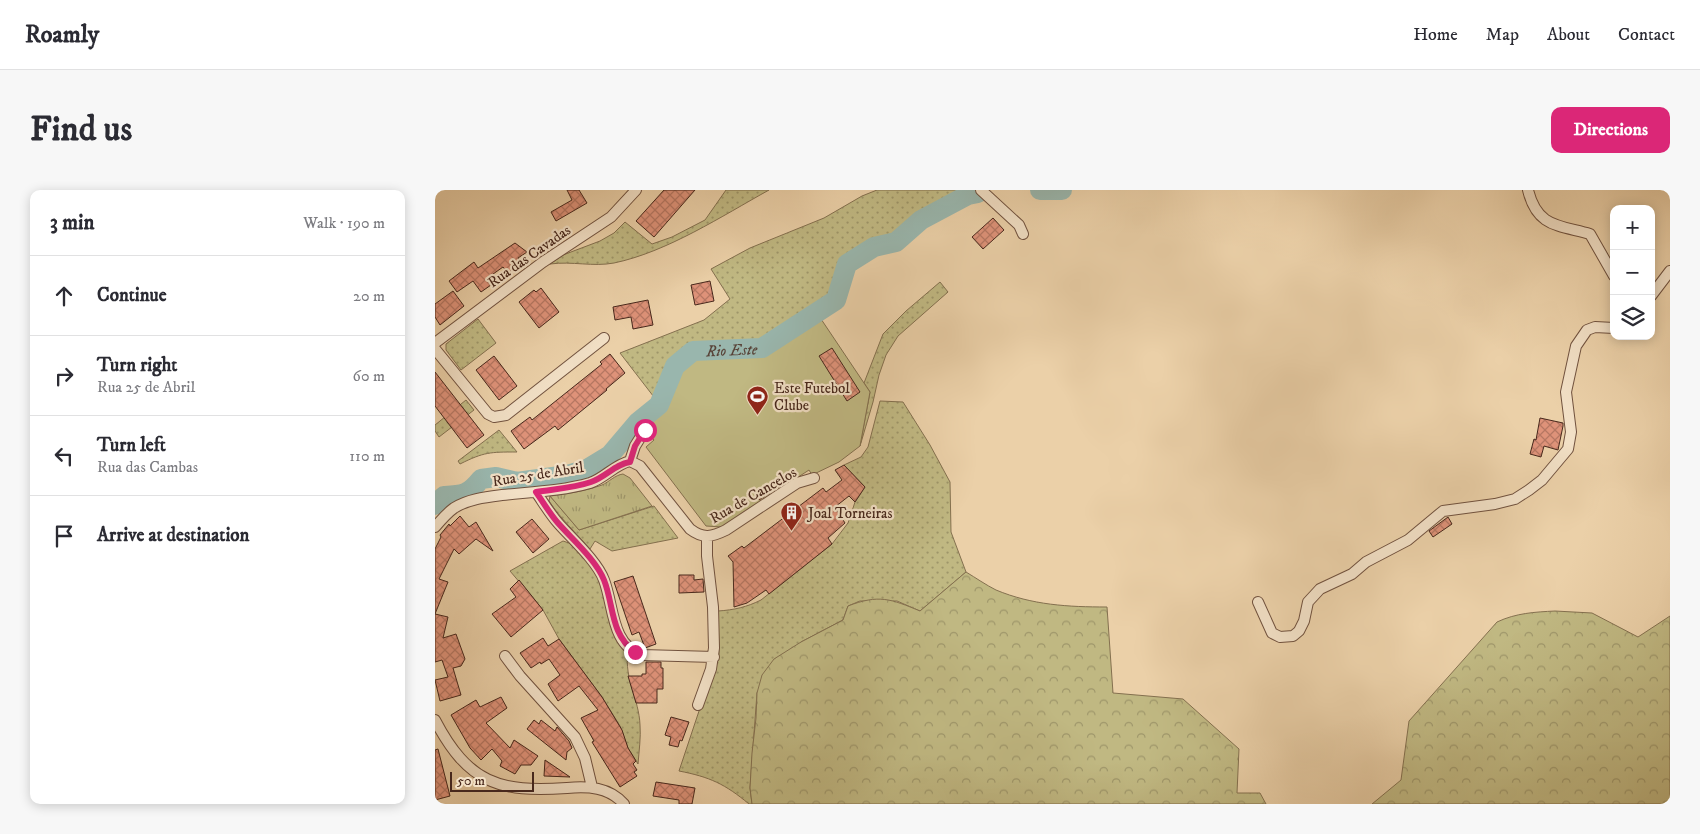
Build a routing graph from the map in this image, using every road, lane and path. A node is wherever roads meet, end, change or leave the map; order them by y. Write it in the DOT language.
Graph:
graph roads {
  1 [pos="636,190"];
  2 [pos="981,190"];
  3 [pos="1528,190"];
  4 [pos="1023,234"];
  5 [pos="1610,269"];
  6 [pos="1670,272"];
  7 [pos="1652,295"];
  8 [pos="1610,328"];
  9 [pos="603,338"];
  10 [pos="435,343"];
  11 [pos="435,349"];
  12 [pos="645,430"];
  13 [pos="630,462"];
  14 [pos="814,478"];
  15 [pos="536,492"];
  16 [pos="435,527"];
  17 [pos="707,537"];
  18 [pos="1258,602"];
  19 [pos="505,656"];
  20 [pos="713,657"];
  21 [pos="698,705"];
  22 [pos="435,720"];
  23 [pos="592,787"];
  24 [pos="624,804"];
  1 -- 10 [label="street, Rua das Cavadas"];
  2 -- 4 [label="street"];
  3 -- 5 [label="street"];
  6 -- 7 [label="street"];
  8 -- 18 [label="street"];
  9 -- 11 [label="street"];
  12 -- 13 [label="street"];
  13 -- 15 [label="street, Rua 25 de Abril"];
  13 -- 17 [label="street"];
  14 -- 17 [label="street, Rua de Cancelos"];
  15 -- 16 [label="street, Rua 25 de Abril"];
  15 -- 20 [label="street"];
  17 -- 20 [label="street"];
  19 -- 23 [label="street"];
  20 -- 21 [label="street"];
  22 -- 23 [label="street"];
  23 -- 24 [label="street"];
}
